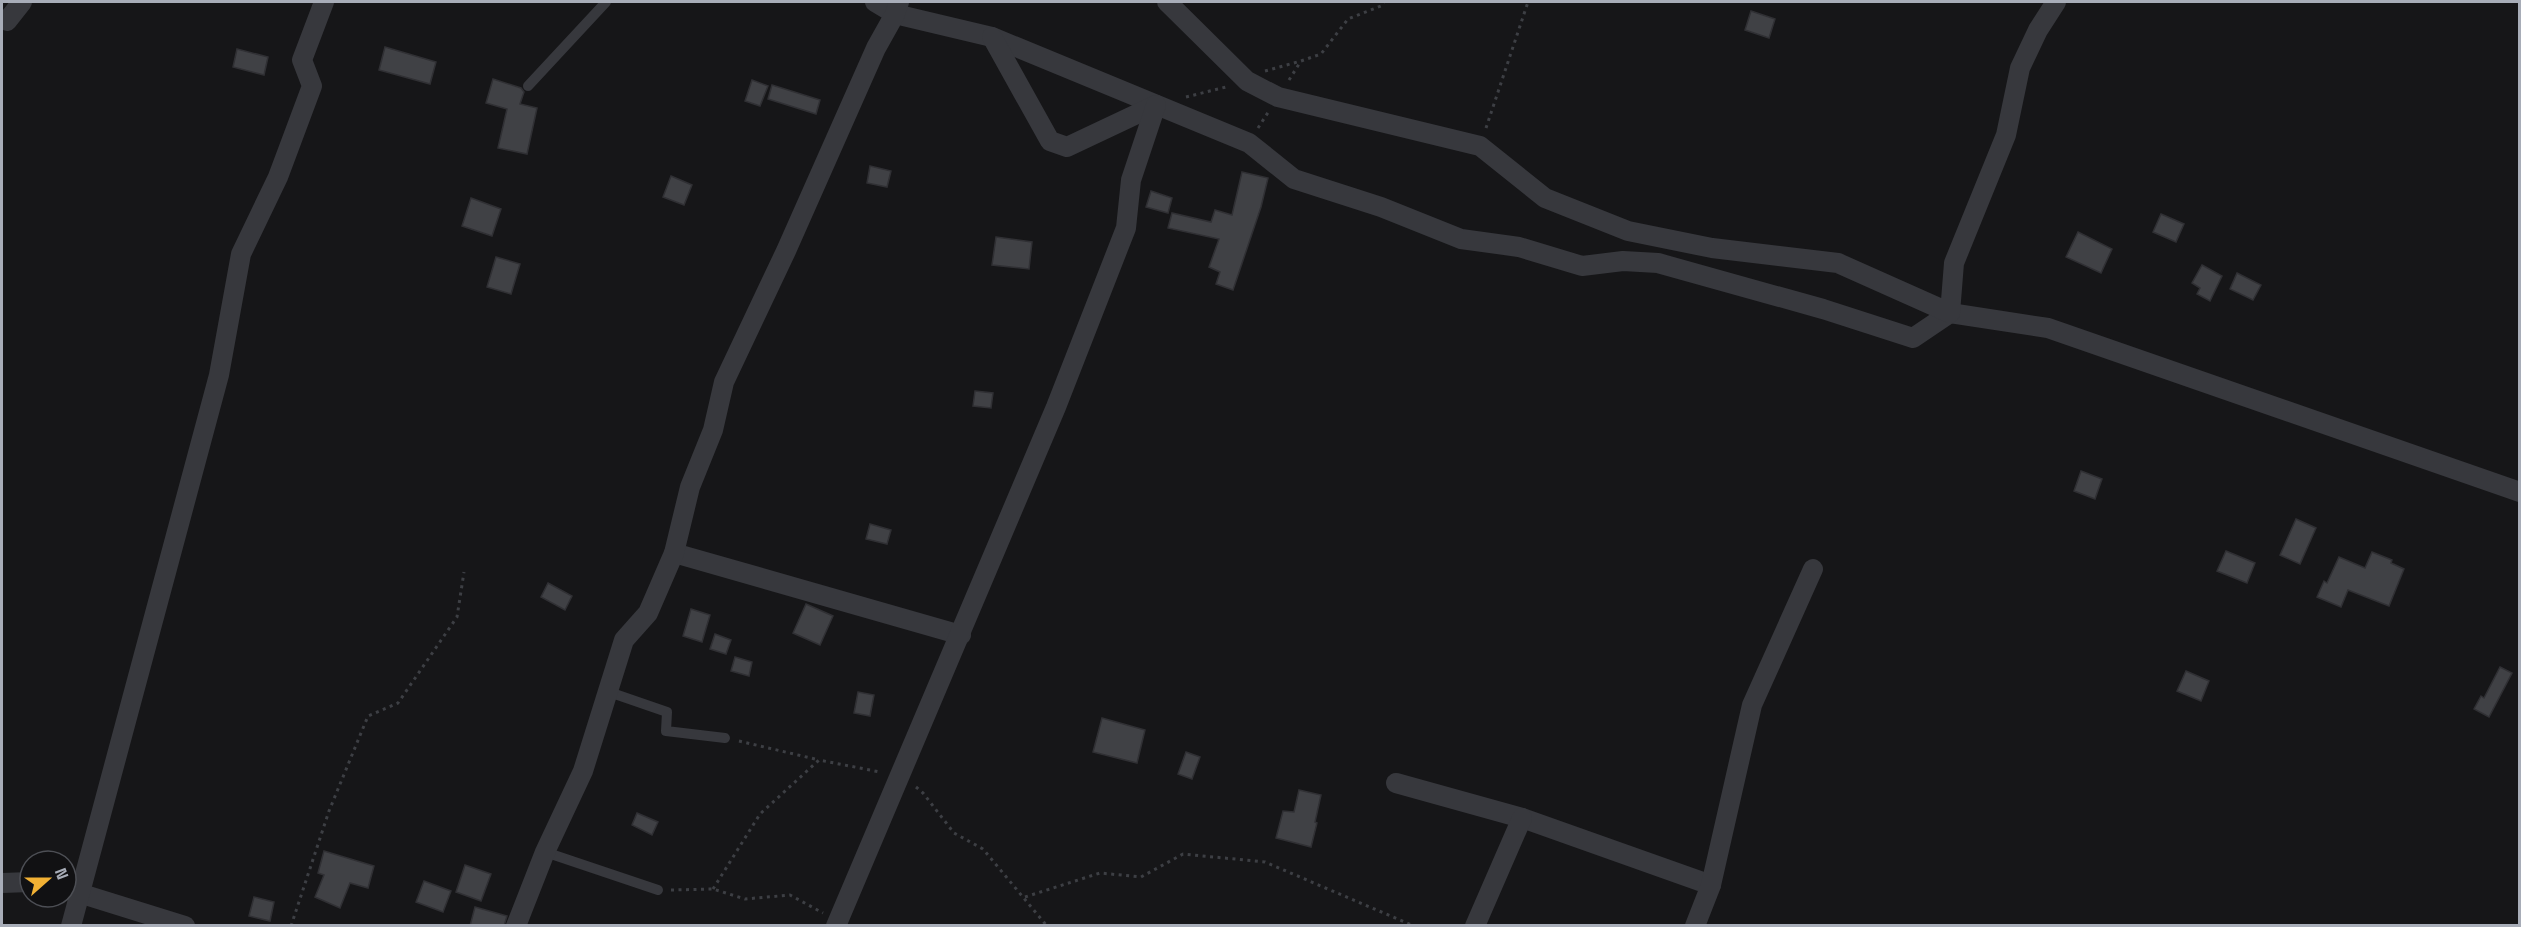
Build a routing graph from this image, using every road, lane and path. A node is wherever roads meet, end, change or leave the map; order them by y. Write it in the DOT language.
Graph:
graph roads {
  1 [pos="22,2"];
  2 [pos="324,2"];
  3 [pos="606,2"];
  4 [pos="875,2"];
  5 [pos="1167,2"];
  6 [pos="1384,2"];
  7 [pos="1528,2"];
  8 [pos="2056,2"];
  9 [pos="897,8"];
  10 [pos="7,21"];
  11 [pos="992,38"];
  12 [pos="528,86"];
  13 [pos="1278,97"];
  14 [pos="1156,105"];
  15 [pos="1249,142"];
  16 [pos="1480,146"];
  17 [pos="1628,231"];
  18 [pos="1658,263"];
  19 [pos="1950,313"];
  20 [pos="2520,492"];
  21 [pos="674,553"];
  22 [pos="1812,568"];
  23 [pos="464,572"];
  24 [pos="961,635"];
  25 [pos="609,693"];
  26 [pos="725,738"];
  27 [pos="819,760"];
  28 [pos="1396,783"];
  29 [pos="1522,818"];
  30 [pos="545,852"];
  31 [pos="78,873"];
  32 [pos="18,882"];
  33 [pos="2,883"];
  34 [pos="1711,885"];
  35 [pos="658,890"];
  36 [pos="78,893"];
  37 [pos="1025,897"];
  38 [pos="72,909"];
  39 [pos="841,924"];
  40 [pos="71,926"];
  41 [pos="185,926"];
  42 [pos="291,926"];
  43 [pos="516,926"];
  44 [pos="1414,926"];
  45 [pos="1475,926"];
  46 [pos="1695,926"];
  1 -- 10 [label="street"];
  2 -- 31 [label="street"];
  3 -- 12 [label="lane"];
  4 -- 9 [label="street"];
  5 -- 13 [label="street"];
  6 -- 13 [label="path"];
  7 -- 16 [label="path"];
  8 -- 19 [label="street"];
  9 -- 11 [label="street"];
  9 -- 21 [label="street"];
  11 -- 14 [label="street"];
  11 -- 14 [label="street"];
  13 -- 15 [label="path"];
  13 -- 16 [label="street"];
  14 -- 15 [label="street"];
  14 -- 24 [label="street"];
  15 -- 18 [label="street"];
  16 -- 17 [label="street"];
  17 -- 18 [label="street"];
  17 -- 19 [label="street"];
  18 -- 19 [label="street"];
  19 -- 20 [label="street"];
  21 -- 24 [label="street"];
  21 -- 25 [label="street"];
  22 -- 34 [label="street"];
  23 -- 42 [label="path"];
  24 -- 39 [label="street"];
  25 -- 26 [label="lane"];
  25 -- 30 [label="street"];
  26 -- 27 [label="path"];
  28 -- 29 [label="street"];
  29 -- 34 [label="street"];
  29 -- 45 [label="street"];
  30 -- 35 [label="lane"];
  30 -- 43 [label="street"];
  32 -- 33 [label="street"];
  34 -- 46 [label="street"];
  35 -- 39 [label="path"];
  36 -- 41 [label="street"];
  37 -- 44 [label="path"];
  38 -- 40 [label="street"];
}
